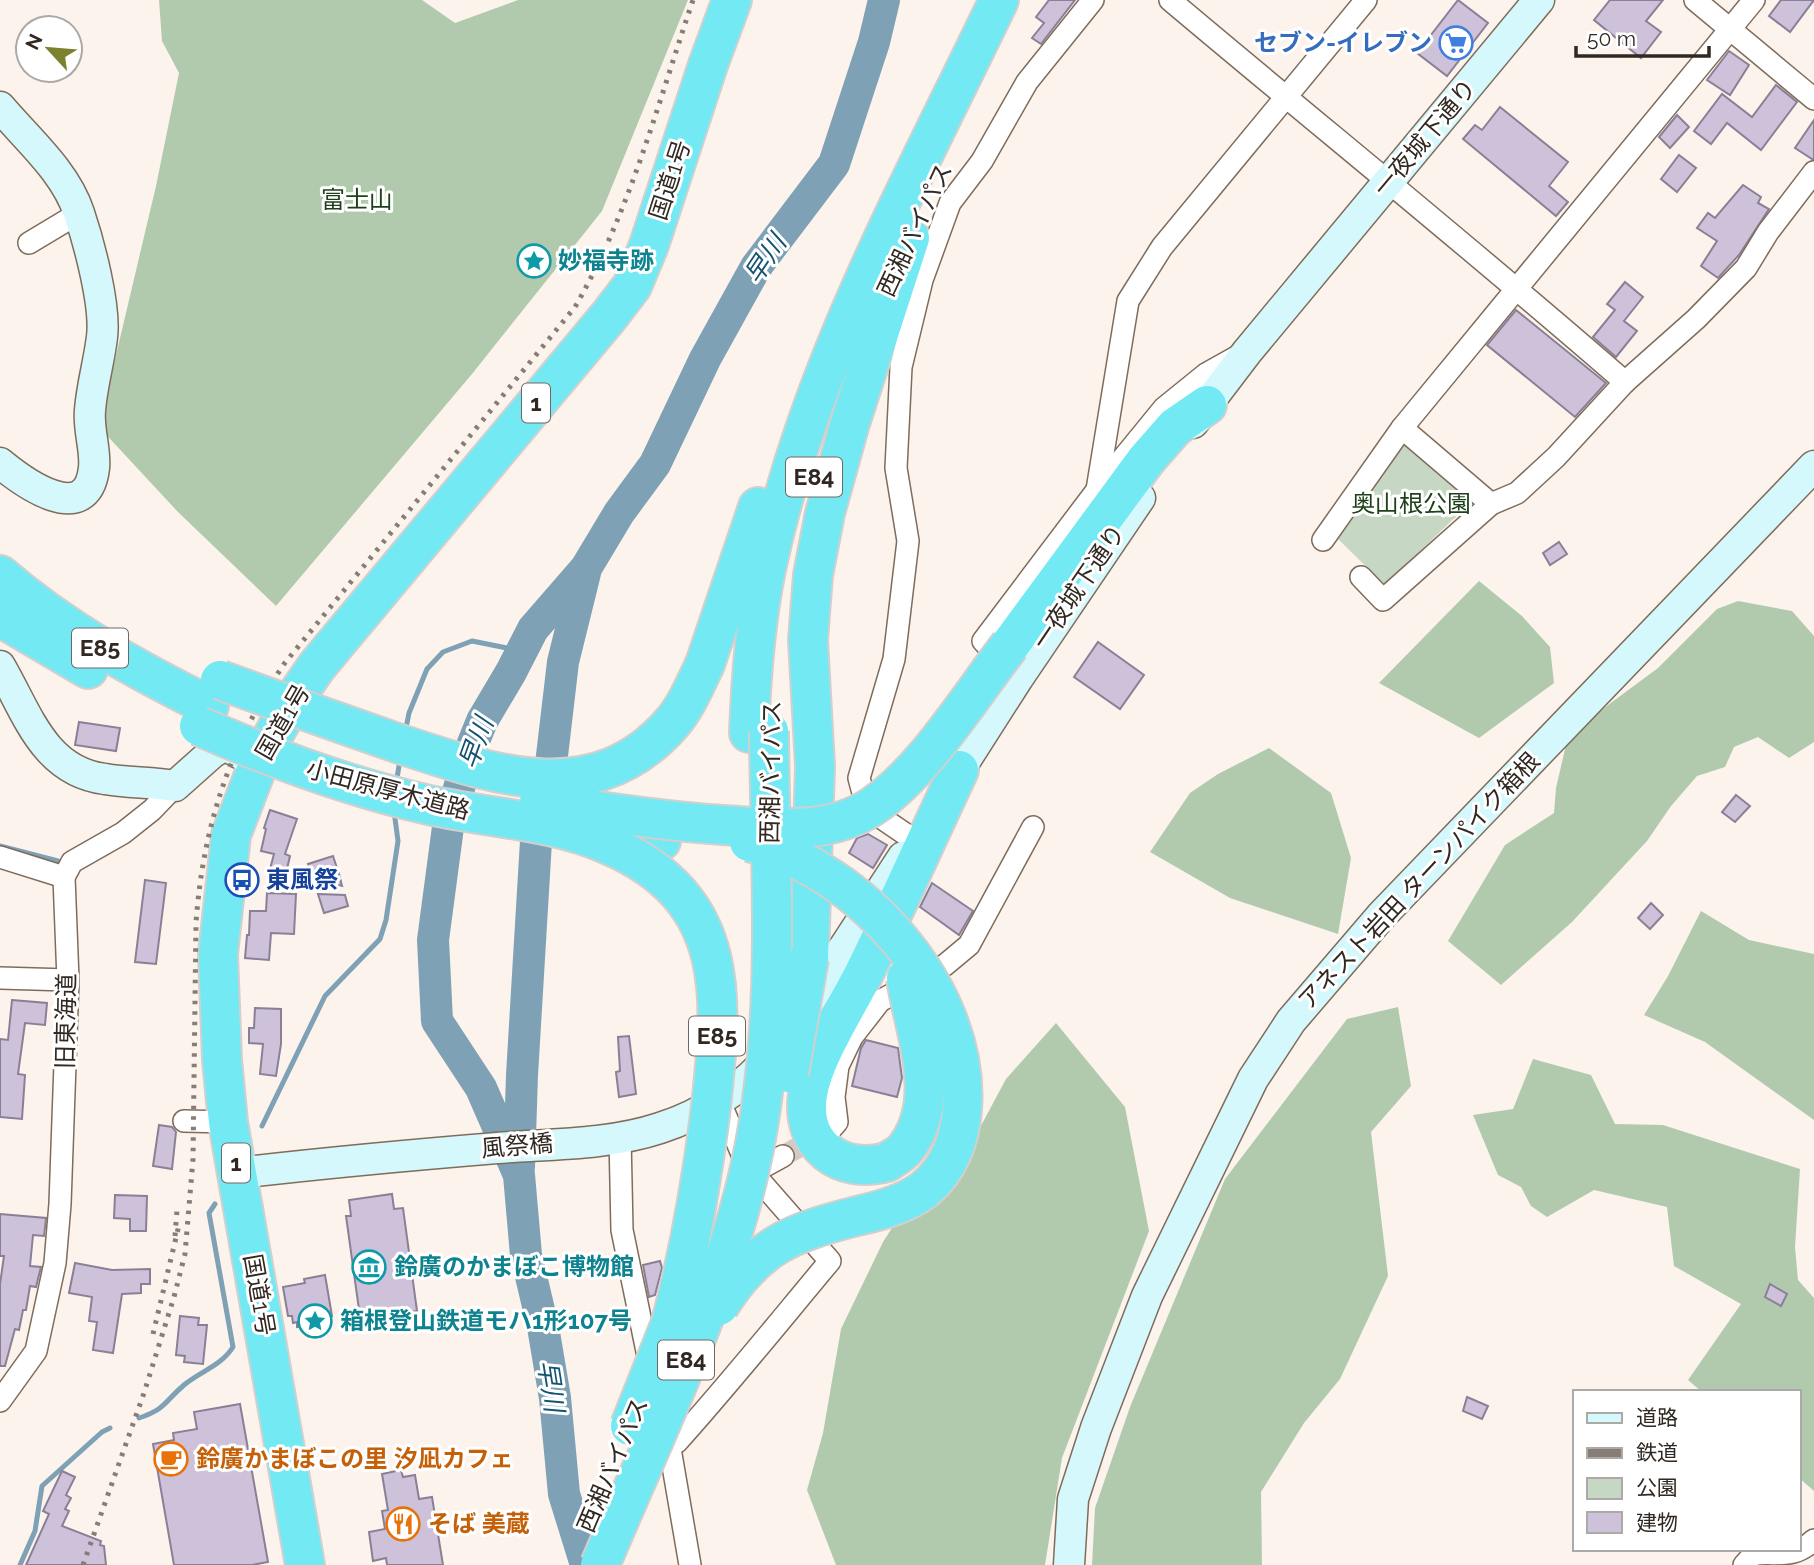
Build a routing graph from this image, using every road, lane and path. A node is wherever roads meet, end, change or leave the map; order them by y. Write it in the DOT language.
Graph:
graph roads {
  1 [pos="732,0"];
  2 [pos="999,0"];
  3 [pos="1026,0"];
  4 [pos="1093,0"];
  5 [pos="1171,0"];
  6 [pos="1366,0"];
  7 [pos="1539,0"];
  8 [pos="1695,0"];
  9 [pos="1754,0"];
  10 [pos="1730,29"];
  11 [pos="1284,96"];
  12 [pos="1814,99"];
  13 [pos="0,107"];
  14 [pos="1814,172"];
  15 [pos="1388,183"];
  16 [pos="79,213"];
  17 [pos="911,238"];
  18 [pos="29,243"];
  19 [pos="863,283"];
  20 [pos="1516,287"];
  21 [pos="1247,352"];
  22 [pos="1625,382"];
  23 [pos="1207,405"];
  24 [pos="1402,428"];
  25 [pos="0,463"];
  26 [pos="1814,466"];
  27 [pos="1097,490"];
  28 [pos="1491,504"];
  29 [pos="1323,540"];
  30 [pos="0,573"];
  31 [pos="1361,577"];
  32 [pos="0,617"];
  33 [pos="1014,661"];
  34 [pos="0,666"];
  35 [pos="209,704"];
  36 [pos="759,732"];
  37 [pos="259,762"];
  38 [pos="959,770"];
  39 [pos="175,786"];
  40 [pos="665,821"];
  41 [pos="1032,827"];
  42 [pos="559,828"];
  43 [pos="914,840"];
  44 [pos="0,858"];
  45 [pos="64,877"];
  46 [pos="0,978"];
  47 [pos="68,980"];
  48 [pos="719,1100"];
  49 [pos="184,1121"];
  50 [pos="228,1122"];
  51 [pos="830,1130"];
  52 [pos="615,1138"];
  53 [pos="783,1156"];
  54 [pos="754,1172"];
  55 [pos="238,1173"];
  56 [pos="890,1173"];
  57 [pos="671,1323"];
  58 [pos="685,1363"];
  59 [pos="0,1401"];
  60 [pos="670,1442"];
  61 [pos="1814,1540"];
  62 [pos="305,1565"];
  63 [pos="571,1565"];
  64 [pos="600,1565"];
  65 [pos="690,1565"];
  66 [pos="1069,1565"];
  67 [pos="1744,1565"];
  1 -- 37 [label="highway, 国道1号 / 1"];
  2 -- 19 [label="highway, 西湘バイパス / E84"];
  3 -- 17 [label="highway, 西湘バイパス / E84"];
  4 -- 43 [label="street"];
  5 -- 11 [label="street"];
  6 -- 11 [label="street"];
  7 -- 15 [label="street, 一夜城下通り"];
  8 -- 10 [label="street"];
  9 -- 10 [label="street"];
  10 -- 12 [label="street"];
  10 -- 20 [label="street"];
  11 -- 15 [label="street"];
  11 -- 27 [label="street"];
  13 -- 16 [label="street"];
  14 -- 22 [label="street"];
  15 -- 20 [label="street"];
  15 -- 21 [label="street, 一夜城下通り"];
  16 -- 18 [label="street"];
  16 -- 25 [label="street"];
  17 -- 36 [label="highway, 西湘バイパス / E84"];
  17 -- 56 [label="highway, bridge"];
  19 -- 35 [label="highway, E85, bridge"];
  19 -- 36 [label="highway, 西湘バイパス / E84"];
  20 -- 22 [label="street"];
  20 -- 24 [label="street"];
  21 -- 23 [label="street, 一夜城下通り"];
  21 -- 27 [label="street"];
  22 -- 28 [label="street"];
  23 -- 33 [label="highway"];
  24 -- 28 [label="street"];
  24 -- 29 [label="street"];
  26 -- 66 [label="street, アネスト岩田 ターンパイク箱根"];
  27 -- 33 [label="street"];
  28 -- 31 [label="street"];
  30 -- 35 [label="highway, 小田原厚木道路 / E85"];
  32 -- 35 [label="highway, 小田原厚木道路 / E85"];
  33 -- 38 [label="street"];
  33 -- 40 [label="highway, bridge"];
  34 -- 39 [label="street"];
  35 -- 40 [label="highway, 小田原厚木道路 / E85, bridge"];
  35 -- 42 [label="highway, 小田原厚木道路 / E85, bridge"];
  36 -- 57 [label="highway, 西湘バイパス / E84, bridge"];
  36 -- 58 [label="highway, 西湘バイパス / E84, bridge"];
  37 -- 39 [label="street"];
  37 -- 50 [label="highway, 国道1号 / 1"];
  38 -- 43 [label="street"];
  38 -- 56 [label="highway"];
  39 -- 45 [label="street"];
  40 -- 58 [label="highway, bridge"];
  41 -- 51 [label="street"];
  42 -- 56 [label="highway, bridge"];
  42 -- 57 [label="highway, E85, bridge"];
  43 -- 48 [label="street"];
  44 -- 45 [label="street"];
  45 -- 47 [label="street, 旧東海道"];
  46 -- 47 [label="street"];
  47 -- 59 [label="street, 旧東海道"];
  48 -- 52 [label="street"];
  48 -- 54 [label="street"];
  49 -- 50 [label="street"];
  50 -- 55 [label="highway, 国道1号 / 1"];
  52 -- 55 [label="street, 風祭橋"];
  52 -- 60 [label="street"];
  53 -- 54 [label="street"];
  54 -- 60 [label="street"];
  55 -- 62 [label="highway, 国道1号 / 1"];
  57 -- 63 [label="highway, 西湘バイパス / E84, bridge"];
  58 -- 64 [label="highway, 西湘バイパス / E84, bridge"];
  60 -- 65 [label="street"];
  61 -- 67 [label="street"];
}
